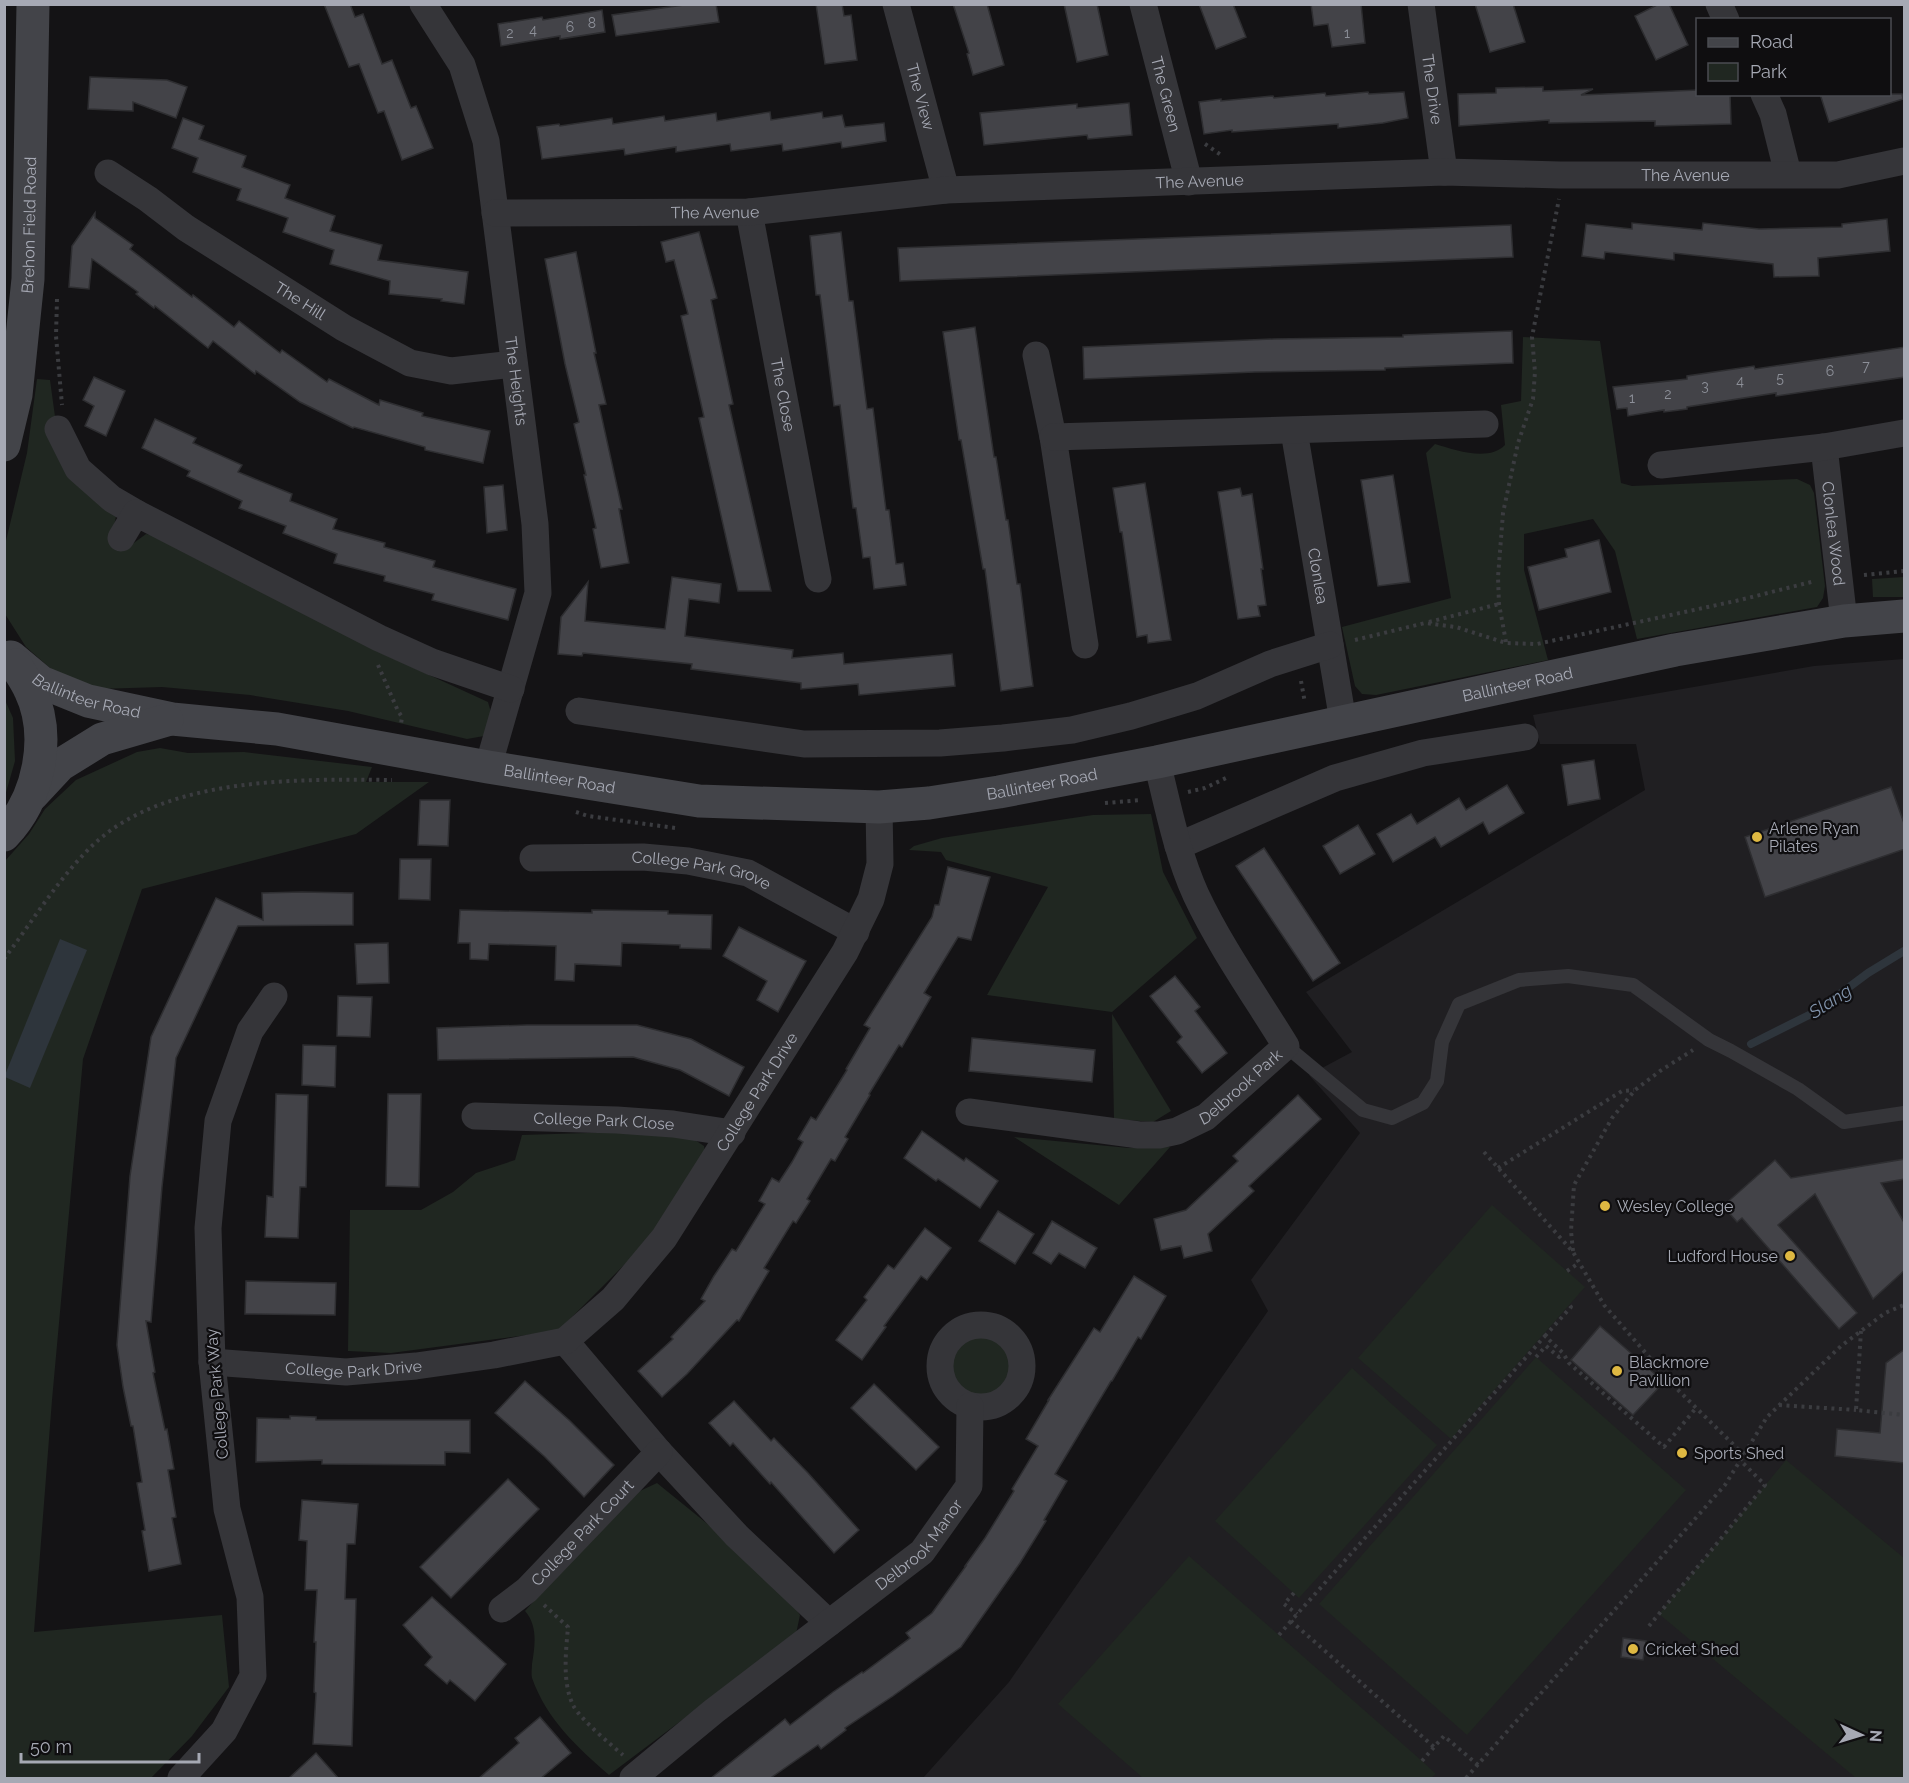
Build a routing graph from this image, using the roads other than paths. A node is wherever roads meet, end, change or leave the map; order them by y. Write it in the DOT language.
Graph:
graph roads {
  1 [pos="33,4"];
  2 [pos="423,4"];
  3 [pos="896,4"];
  4 [pos="1143,4"];
  5 [pos="1421,4"];
  6 [pos="1719,4"];
  7 [pos="1725,18"];
  8 [pos="1765,96"];
  9 [pos="1905,161"];
  10 [pos="1444,172"];
  11 [pos="108,173"];
  12 [pos="1788,174"];
  13 [pos="1189,182"];
  14 [pos="946,190"];
  15 [pos="749,212"];
  16 [pos="495,213"];
  17 [pos="1036,356"];
  18 [pos="514,364"];
  19 [pos="62,421"];
  20 [pos="1485,424"];
  21 [pos="1294,431"];
  22 [pos="1905,432"];
  23 [pos="1053,437"];
  24 [pos="4,445"];
  25 [pos="1824,447"];
  26 [pos="1661,465"];
  27 [pos="136,513"];
  28 [pos="121,538"];
  29 [pos="818,579"];
  30 [pos="1905,616"];
  31 [pos="1844,621"];
  32 [pos="1085,645"];
  33 [pos="1330,645"];
  34 [pos="8,654"];
  35 [pos="511,688"];
  36 [pos="579,711"];
  37 [pos="172,718"];
  38 [pos="1343,721"];
  39 [pos="1525,737"];
  40 [pos="1157,762"];
  41 [pos="488,767"];
  42 [pos="30,797"];
  43 [pos="879,807"];
  44 [pos="4,835"];
  45 [pos="1178,846"];
  46 [pos="533,858"];
  47 [pos="856,932"];
  48 [pos="274,996"];
  49 [pos="1286,1046"];
  50 [pos="969,1112"];
  51 [pos="1905,1113"];
  52 [pos="476,1116"];
  53 [pos="732,1133"];
  54 [pos="565,1341"];
  55 [pos="212,1362"];
  56 [pos="970,1406"];
  57 [pos="659,1452"];
  58 [pos="502,1609"];
  59 [pos="829,1623"];
  60 [pos="637,1774"];
  61 [pos="181,1779"];
  1 -- 24 [label="main road, Brehon Field Road"];
  2 -- 16 [label="street, The Heights"];
  3 -- 14 [label="street, The View"];
  4 -- 13 [label="street, The Green"];
  5 -- 10 [label="street, The Drive"];
  6 -- 7 [label="street"];
  8 -- 12 [label="street"];
  9 -- 12 [label="street, The Avenue"];
  10 -- 12 [label="street, The Avenue"];
  10 -- 13 [label="street, The Avenue"];
  11 -- 18 [label="street, The Hill"];
  13 -- 14 [label="street, The Avenue"];
  14 -- 15 [label="street, The Avenue"];
  15 -- 16 [label="street, The Avenue"];
  15 -- 29 [label="street, The Close"];
  16 -- 18 [label="street, The Heights"];
  17 -- 23 [label="street"];
  18 -- 35 [label="street, The Heights"];
  19 -- 27 [label="street"];
  20 -- 21 [label="street"];
  21 -- 23 [label="street"];
  21 -- 33 [label="street, Clonlea"];
  22 -- 25 [label="street"];
  23 -- 32 [label="street"];
  25 -- 26 [label="street"];
  25 -- 31 [label="street, Clonlea Wood"];
  27 -- 28 [label="street"];
  27 -- 35 [label="street"];
  30 -- 31 [label="main road, Ballinteer Road"];
  31 -- 38 [label="main road, Ballinteer Road"];
  33 -- 36 [label="street"];
  33 -- 38 [label="street, Clonlea"];
  34 -- 37 [label="main road, Ballinteer Road"];
  34 -- 42 [label="main road"];
  35 -- 41 [label="street, The Heights"];
  37 -- 41 [label="main road, Ballinteer Road"];
  37 -- 42 [label="main road, Ballinteer Road"];
  38 -- 40 [label="main road, Ballinteer Road"];
  39 -- 45 [label="street"];
  40 -- 43 [label="main road, Ballinteer Road"];
  40 -- 45 [label="street, Delbrook Park"];
  41 -- 43 [label="main road, Ballinteer Road"];
  42 -- 44 [label="main road"];
  43 -- 47 [label="street, College Park Drive"];
  45 -- 49 [label="street, Delbrook Park"];
  46 -- 47 [label="street, College Park Grove"];
  47 -- 53 [label="street, College Park Drive"];
  48 -- 55 [label="street, College Park Way"];
  49 -- 50 [label="street, Delbrook Park"];
  49 -- 51 [label="lane"];
  52 -- 53 [label="street, College Park Close"];
  53 -- 54 [label="street, College Park Drive"];
  54 -- 55 [label="street, College Park Drive"];
  54 -- 57 [label="street"];
  55 -- 61 [label="street, College Park Way"];
  56 -- 59 [label="street, Delbrook Manor"];
  57 -- 58 [label="street, College Park Court"];
  57 -- 59 [label="street"];
  59 -- 60 [label="street, Delbrook Manor"];
}
